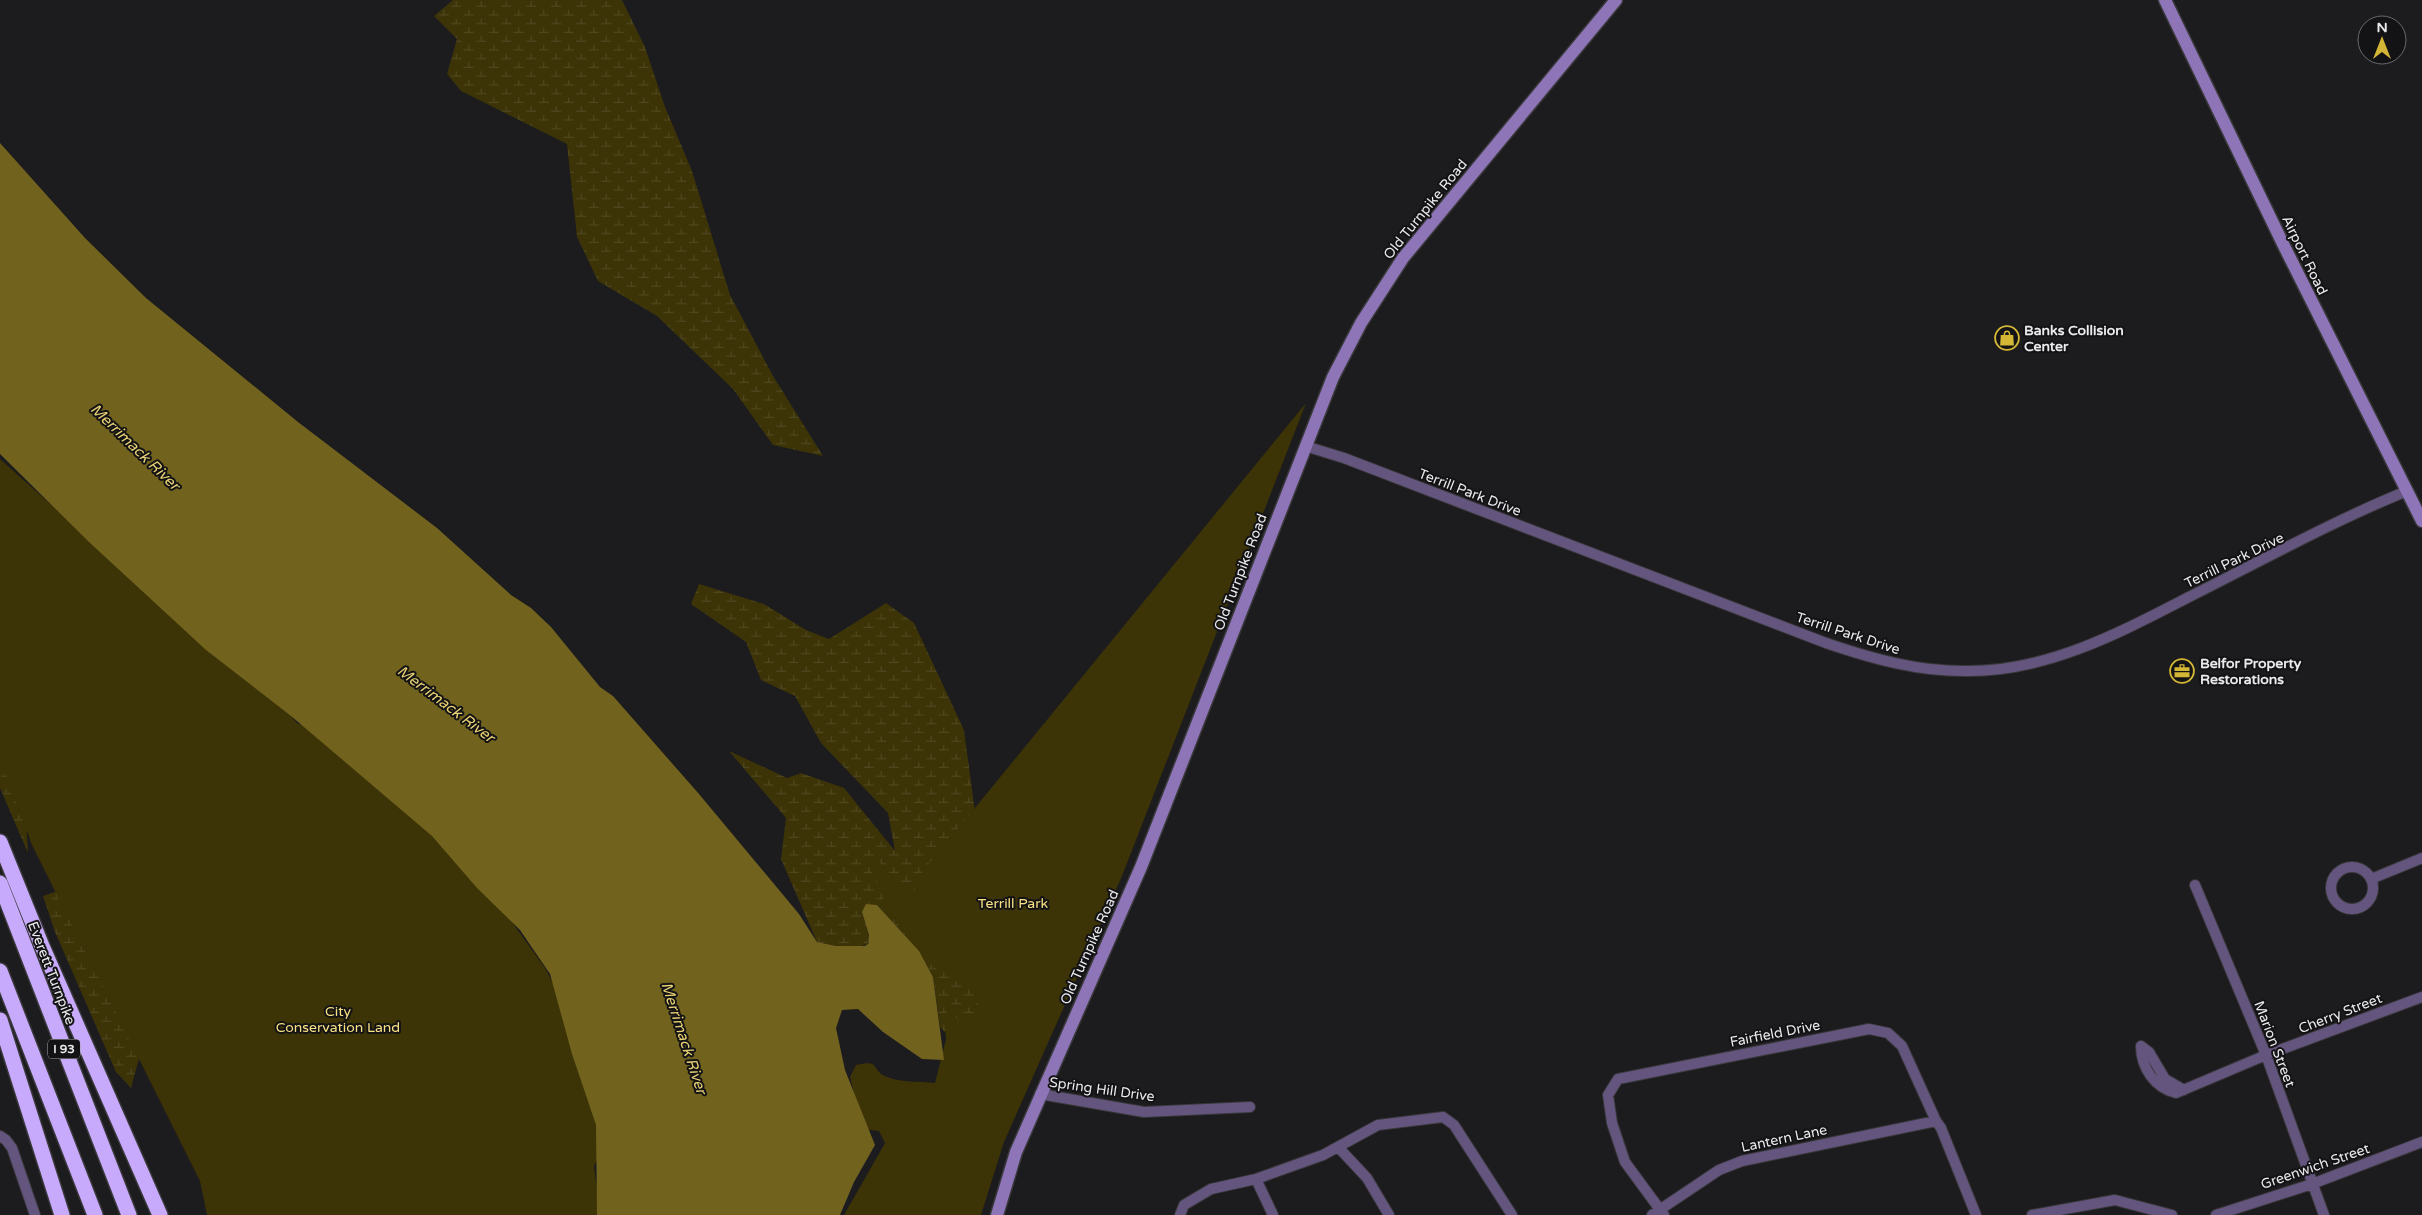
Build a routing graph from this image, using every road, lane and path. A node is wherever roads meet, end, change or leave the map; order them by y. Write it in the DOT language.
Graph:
graph roads {
  1 [pos="1616,0"];
  2 [pos="2165,0"];
  3 [pos="1305,446"];
  4 [pos="2407,491"];
  5 [pos="2422,521"];
  6 [pos="0,842"];
  7 [pos="2422,858"];
  8 [pos="2371,879"];
  9 [pos="0,883"];
  10 [pos="2195,885"];
  11 [pos="0,971"];
  12 [pos="2422,997"];
  13 [pos="0,1020"];
  14 [pos="2266,1055"];
  15 [pos="2184,1090"];
  16 [pos="1040,1094"];
  17 [pos="1250,1107"];
  18 [pos="1936,1120"];
  19 [pos="0,1136"];
  20 [pos="2422,1142"];
  21 [pos="1338,1147"];
  22 [pos="139,1167"];
  23 [pos="1256,1179"];
  24 [pos="2312,1184"];
  25 [pos="1658,1213"];
  26 [pos="35,1215"];
  27 [pos="62,1215"];
  28 [pos="95,1215"];
  29 [pos="128,1215"];
  30 [pos="160,1215"];
  31 [pos="164,1215"];
  32 [pos="997,1215"];
  33 [pos="1180,1215"];
  34 [pos="1273,1215"];
  35 [pos="1389,1215"];
  36 [pos="1512,1215"];
  37 [pos="1976,1215"];
  38 [pos="2032,1215"];
  39 [pos="2172,1215"];
  40 [pos="2216,1215"];
  41 [pos="2324,1215"];
  1 -- 3 [label="street, Old Turnpike Road"];
  2 -- 4 [label="street, Airport Road"];
  3 -- 4 [label="street, Terrill Park Drive"];
  3 -- 16 [label="street, Old Turnpike Road"];
  4 -- 5 [label="street, Airport Road"];
  6 -- 22 [label="highway"];
  7 -- 8 [label="street"];
  8 -- 8 [label="street"];
  9 -- 29 [label="highway, Everett Turnpike / I 93"];
  10 -- 14 [label="street, Marion Street"];
  11 -- 28 [label="highway, I 93"];
  12 -- 14 [label="street, Cherry Street"];
  13 -- 27 [label="highway"];
  14 -- 15 [label="street, Cherry Street"];
  14 -- 24 [label="street, Marion Street"];
  15 -- 15 [label="street"];
  16 -- 17 [label="street, Spring Hill Drive"];
  16 -- 32 [label="street, Old Turnpike Road"];
  18 -- 25 [label="street, Lantern Lane"];
  18 -- 25 [label="street, Fairfield Drive"];
  18 -- 37 [label="street, Fairfield Drive"];
  19 -- 26 [label="street"];
  20 -- 24 [label="street, Greenwich Street"];
  21 -- 23 [label="street"];
  21 -- 35 [label="street"];
  21 -- 36 [label="street"];
  22 -- 30 [label="highway"];
  22 -- 31 [label="highway"];
  23 -- 33 [label="street"];
  23 -- 34 [label="street"];
  24 -- 40 [label="street, Greenwich Street"];
  24 -- 41 [label="street, Marion Street"];
  38 -- 39 [label="street"];
}
